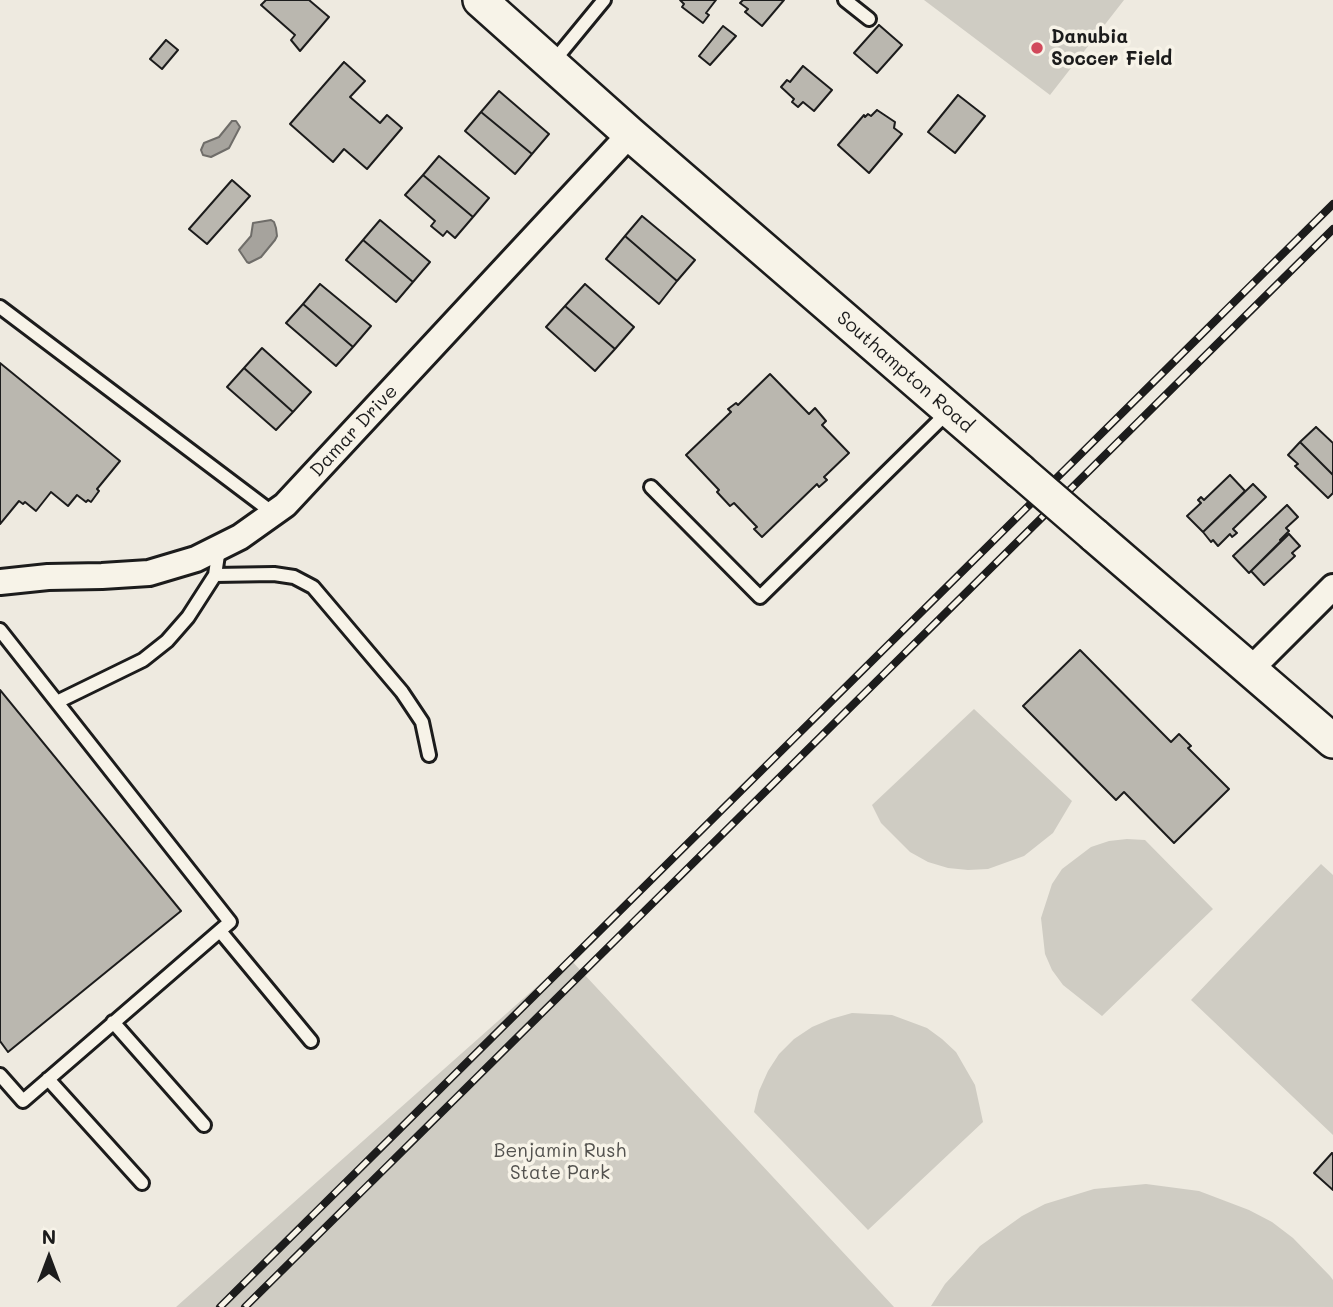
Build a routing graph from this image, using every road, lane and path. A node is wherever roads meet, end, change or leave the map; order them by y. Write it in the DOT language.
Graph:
graph roads {
  1 [pos="480,0"];
  2 [pos="604,0"];
  3 [pos="845,0"];
  4 [pos="869,19"];
  5 [pos="552,64"];
  6 [pos="630,134"];
  7 [pos="0,307"];
  8 [pos="950,410"];
  9 [pos="651,487"];
  10 [pos="273,513"];
  11 [pos="219,548"];
  12 [pos="215,575"];
  13 [pos="0,582"];
  14 [pos="1333,587"];
  15 [pos="0,630"];
  16 [pos="1251,669"];
  17 [pos="57,702"];
  18 [pos="1333,741"];
  19 [pos="429,755"];
  20 [pos="220,930"];
  21 [pos="113,1022"];
  22 [pos="311,1041"];
  23 [pos="0,1075"];
  24 [pos="48,1079"];
  25 [pos="204,1125"];
  26 [pos="142,1183"];
  1 -- 5 [label="street, Southampton Road"];
  2 -- 5 [label="lane"];
  3 -- 4 [label="lane"];
  5 -- 6 [label="street, Southampton Road"];
  6 -- 8 [label="street, Southampton Road"];
  6 -- 10 [label="street, Damar Drive"];
  7 -- 10 [label="lane"];
  8 -- 9 [label="lane"];
  8 -- 16 [label="street, Southampton Road, bridge"];
  10 -- 11 [label="street, Damar Drive"];
  11 -- 12 [label="lane"];
  11 -- 13 [label="street, Damar Drive"];
  12 -- 17 [label="lane"];
  12 -- 19 [label="lane"];
  14 -- 16 [label="street"];
  15 -- 17 [label="lane"];
  16 -- 18 [label="street, Southampton Road"];
  17 -- 20 [label="lane"];
  20 -- 21 [label="lane"];
  20 -- 22 [label="lane"];
  21 -- 24 [label="lane"];
  21 -- 25 [label="lane"];
  23 -- 24 [label="lane"];
  24 -- 26 [label="lane"];
}
